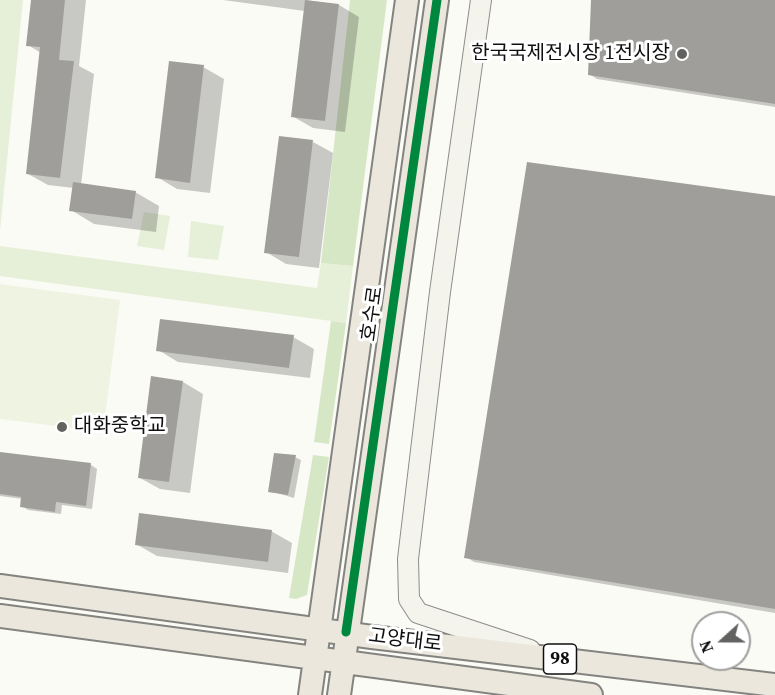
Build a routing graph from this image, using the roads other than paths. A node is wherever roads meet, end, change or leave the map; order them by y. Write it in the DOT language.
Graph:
graph roads {
  1 [pos="407,0"];
  2 [pos="437,0"];
  3 [pos="481,0"];
  4 [pos="0,586"];
  5 [pos="0,616"];
  6 [pos="317,629"];
  7 [pos="346,632"];
  8 [pos="314,658"];
  9 [pos="556,658"];
  10 [pos="343,660"];
  11 [pos="775,685"];
  12 [pos="310,695"];
  13 [pos="339,695"];
  14 [pos="591,695"];
  1 -- 6 [label="main road, 호수로"];
  2 -- 7 [label="main road, 호수로"];
  3 -- 9 [label="main road"];
  4 -- 6 [label="main road, 고양대로 / 98"];
  5 -- 8 [label="main road, 고양대로 / 98"];
  6 -- 7 [label="main road, 고양대로 / 98"];
  6 -- 8 [label="main road, 호수로"];
  7 -- 9 [label="main road, 고양대로 / 98"];
  7 -- 10 [label="main road, 호수로"];
  8 -- 10 [label="main road, 고양대로 / 98"];
  8 -- 12 [label="main road, 호수로"];
  9 -- 11 [label="main road, 고양대로 / 98"];
  10 -- 13 [label="main road, 호수로"];
  10 -- 14 [label="main road, 고양대로 / 98"];
}
